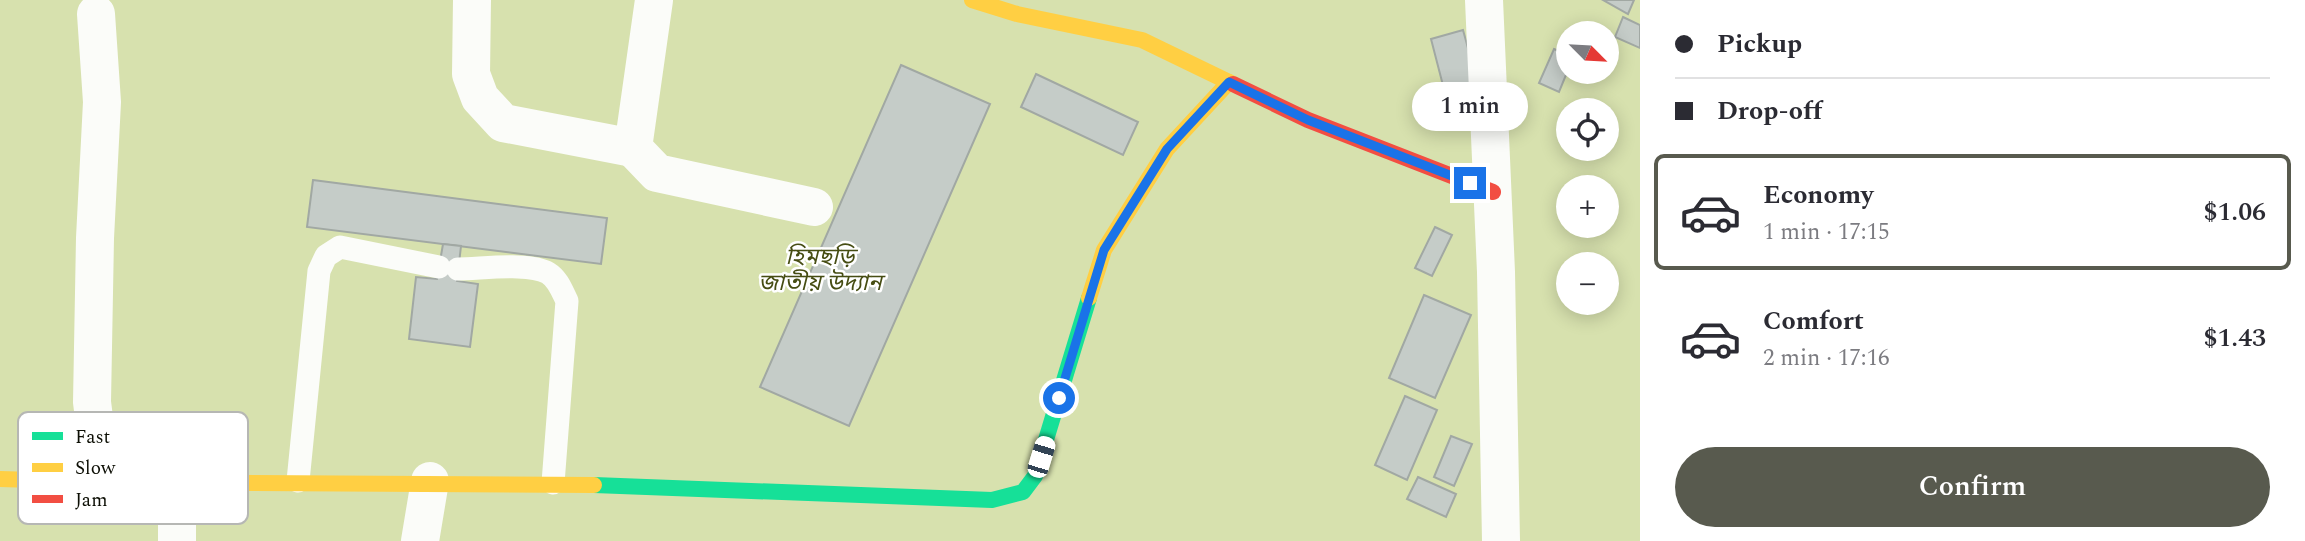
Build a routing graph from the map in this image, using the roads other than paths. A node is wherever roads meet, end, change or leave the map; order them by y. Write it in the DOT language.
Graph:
graph roads {
  1 [pos="472,0"];
  2 [pos="654,0"];
  3 [pos="972,0"];
  4 [pos="1484,0"];
  5 [pos="96,14"];
  6 [pos="1229,82"];
  7 [pos="633,148"];
  8 [pos="1493,192"];
  9 [pos="814,206"];
  10 [pos="93,412"];
  11 [pos="0,479"];
  12 [pos="18,480"];
  13 [pos="248,481"];
  14 [pos="298,481"];
  15 [pos="430,481"];
  16 [pos="553,484"];
  17 [pos="420,541"];
  18 [pos="1501,541"];
  1 -- 7 [label="street"];
  2 -- 7 [label="street"];
  3 -- 6 [label="street"];
  4 -- 8 [label="street"];
  5 -- 10 [label="street"];
  6 -- 8 [label="street"];
  6 -- 16 [label="street"];
  7 -- 9 [label="street"];
  8 -- 18 [label="street"];
  11 -- 12 [label="street"];
  13 -- 14 [label="street"];
  14 -- 15 [label="street"];
  14 -- 16 [label="lane"];
  15 -- 16 [label="street"];
  15 -- 17 [label="street"];
}
